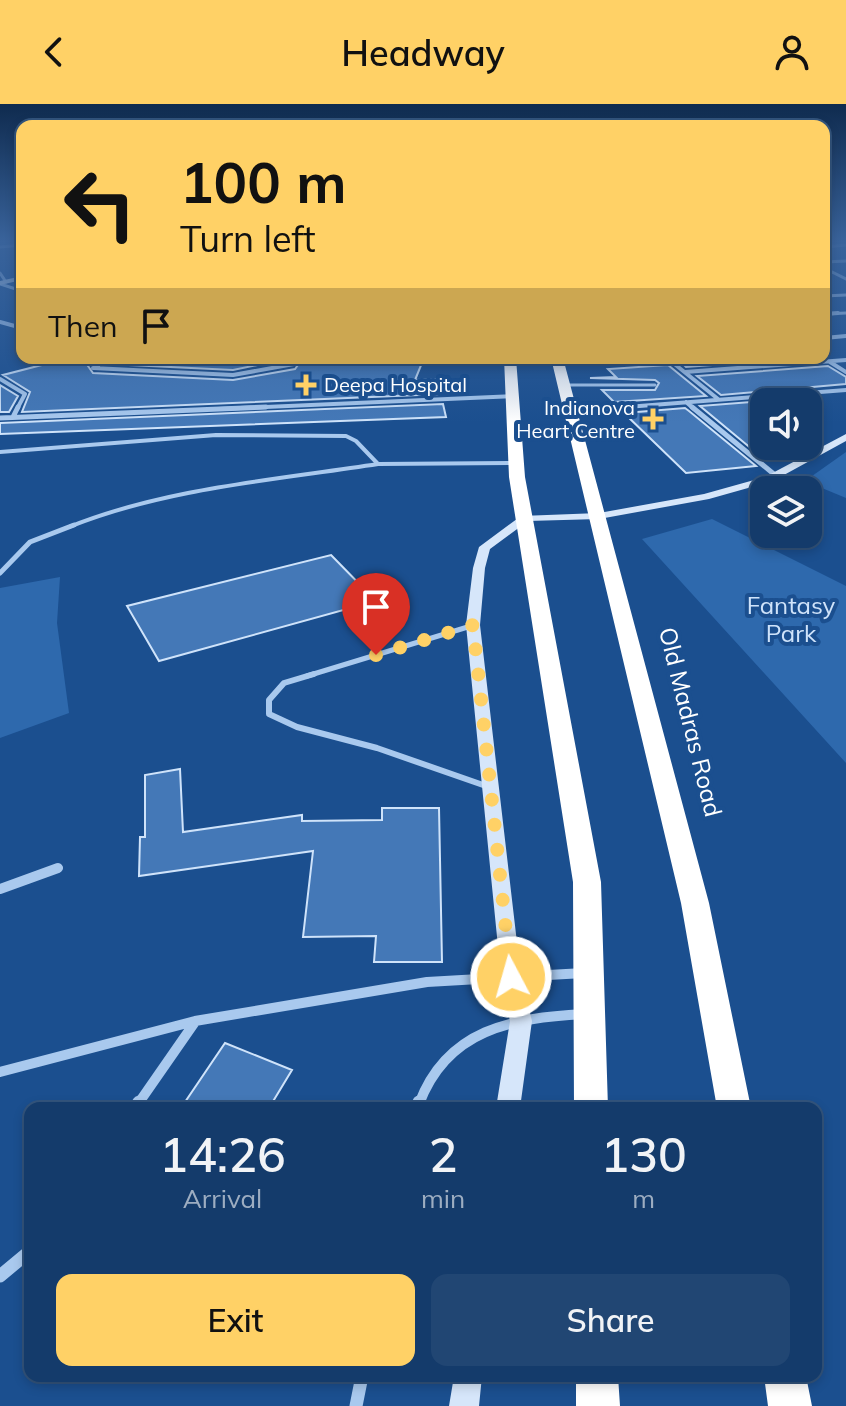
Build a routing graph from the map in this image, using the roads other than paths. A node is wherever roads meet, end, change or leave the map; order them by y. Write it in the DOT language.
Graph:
graph roads {
  1 [pos="0,322"];
  2 [pos="16,322"];
  3 [pos="8,324"];
  4 [pos="16,326"];
  5 [pos="99,364"];
  6 [pos="294,364"];
  7 [pos="510,364"];
  8 [pos="559,364"];
  9 [pos="675,364"];
  10 [pos="799,364"];
  11 [pos="685,372"];
  12 [pos="0,379"];
  13 [pos="564,385"];
  14 [pos="655,385"];
  15 [pos="846,390"];
  16 [pos="513,396"];
  17 [pos="719,399"];
  18 [pos="685,401"];
  19 [pos="570,411"];
  20 [pos="13,417"];
  21 [pos="0,418"];
  22 [pos="846,437"];
  23 [pos="0,452"];
  24 [pos="517,463"];
  25 [pos="378,464"];
  26 [pos="775,475"];
  27 [pos="599,516"];
  28 [pos="525,518"];
  29 [pos="0,573"];
  30 [pos="473,625"];
  31 [pos="489,787"];
  32 [pos="58,868"];
  33 [pos="0,889"];
  34 [pos="589,973"];
  35 [pos="511,977"];
  36 [pos="589,1014"];
  37 [pos="195,1021"];
  38 [pos="521,1021"];
  39 [pos="0,1072"];
  40 [pos="139,1102"];
  41 [pos="419,1102"];
  42 [pos="509,1102"];
  43 [pos="591,1102"];
  44 [pos="733,1102"];
  45 [pos="24,1256"];
  46 [pos="0,1276"];
  47 [pos="361,1382"];
  48 [pos="467,1382"];
  49 [pos="597,1382"];
  50 [pos="786,1382"];
  51 [pos="356,1406"];
  52 [pos="464,1406"];
  53 [pos="598,1406"];
  54 [pos="790,1406"];
  1 -- 3 [label="street"];
  2 -- 3 [label="street"];
  3 -- 4 [label="street"];
  5 -- 6 [label="street"];
  7 -- 16 [label="highway"];
  8 -- 13 [label="highway, Old Madras Road"];
  9 -- 11 [label="street"];
  10 -- 11 [label="street"];
  11 -- 17 [label="street"];
  12 -- 20 [label="street"];
  13 -- 14 [label="lane"];
  13 -- 19 [label="highway, Old Madras Road"];
  15 -- 17 [label="street"];
  16 -- 20 [label="street"];
  16 -- 24 [label="highway"];
  17 -- 18 [label="street"];
  18 -- 19 [label="street"];
  18 -- 26 [label="street"];
  19 -- 27 [label="highway, Old Madras Road"];
  20 -- 21 [label="street"];
  22 -- 26 [label="street"];
  23 -- 25 [label="lane"];
  24 -- 25 [label="lane"];
  24 -- 28 [label="highway"];
  25 -- 29 [label="lane"];
  26 -- 27 [label="street"];
  27 -- 28 [label="street"];
  27 -- 44 [label="highway, Old Madras Road"];
  28 -- 30 [label="street"];
  28 -- 34 [label="highway"];
  30 -- 31 [label="street"];
  30 -- 31 [label="lane"];
  31 -- 35 [label="street"];
  32 -- 33 [label="street"];
  34 -- 35 [label="street"];
  34 -- 36 [label="highway"];
  35 -- 37 [label="street"];
  35 -- 38 [label="street"];
  36 -- 38 [label="street"];
  36 -- 43 [label="highway"];
  37 -- 39 [label="street"];
  37 -- 40 [label="street"];
  38 -- 41 [label="street"];
  38 -- 42 [label="street"];
  45 -- 46 [label="street"];
  47 -- 51 [label="street"];
  48 -- 52 [label="street"];
  49 -- 53 [label="highway"];
  50 -- 54 [label="highway"];
}
